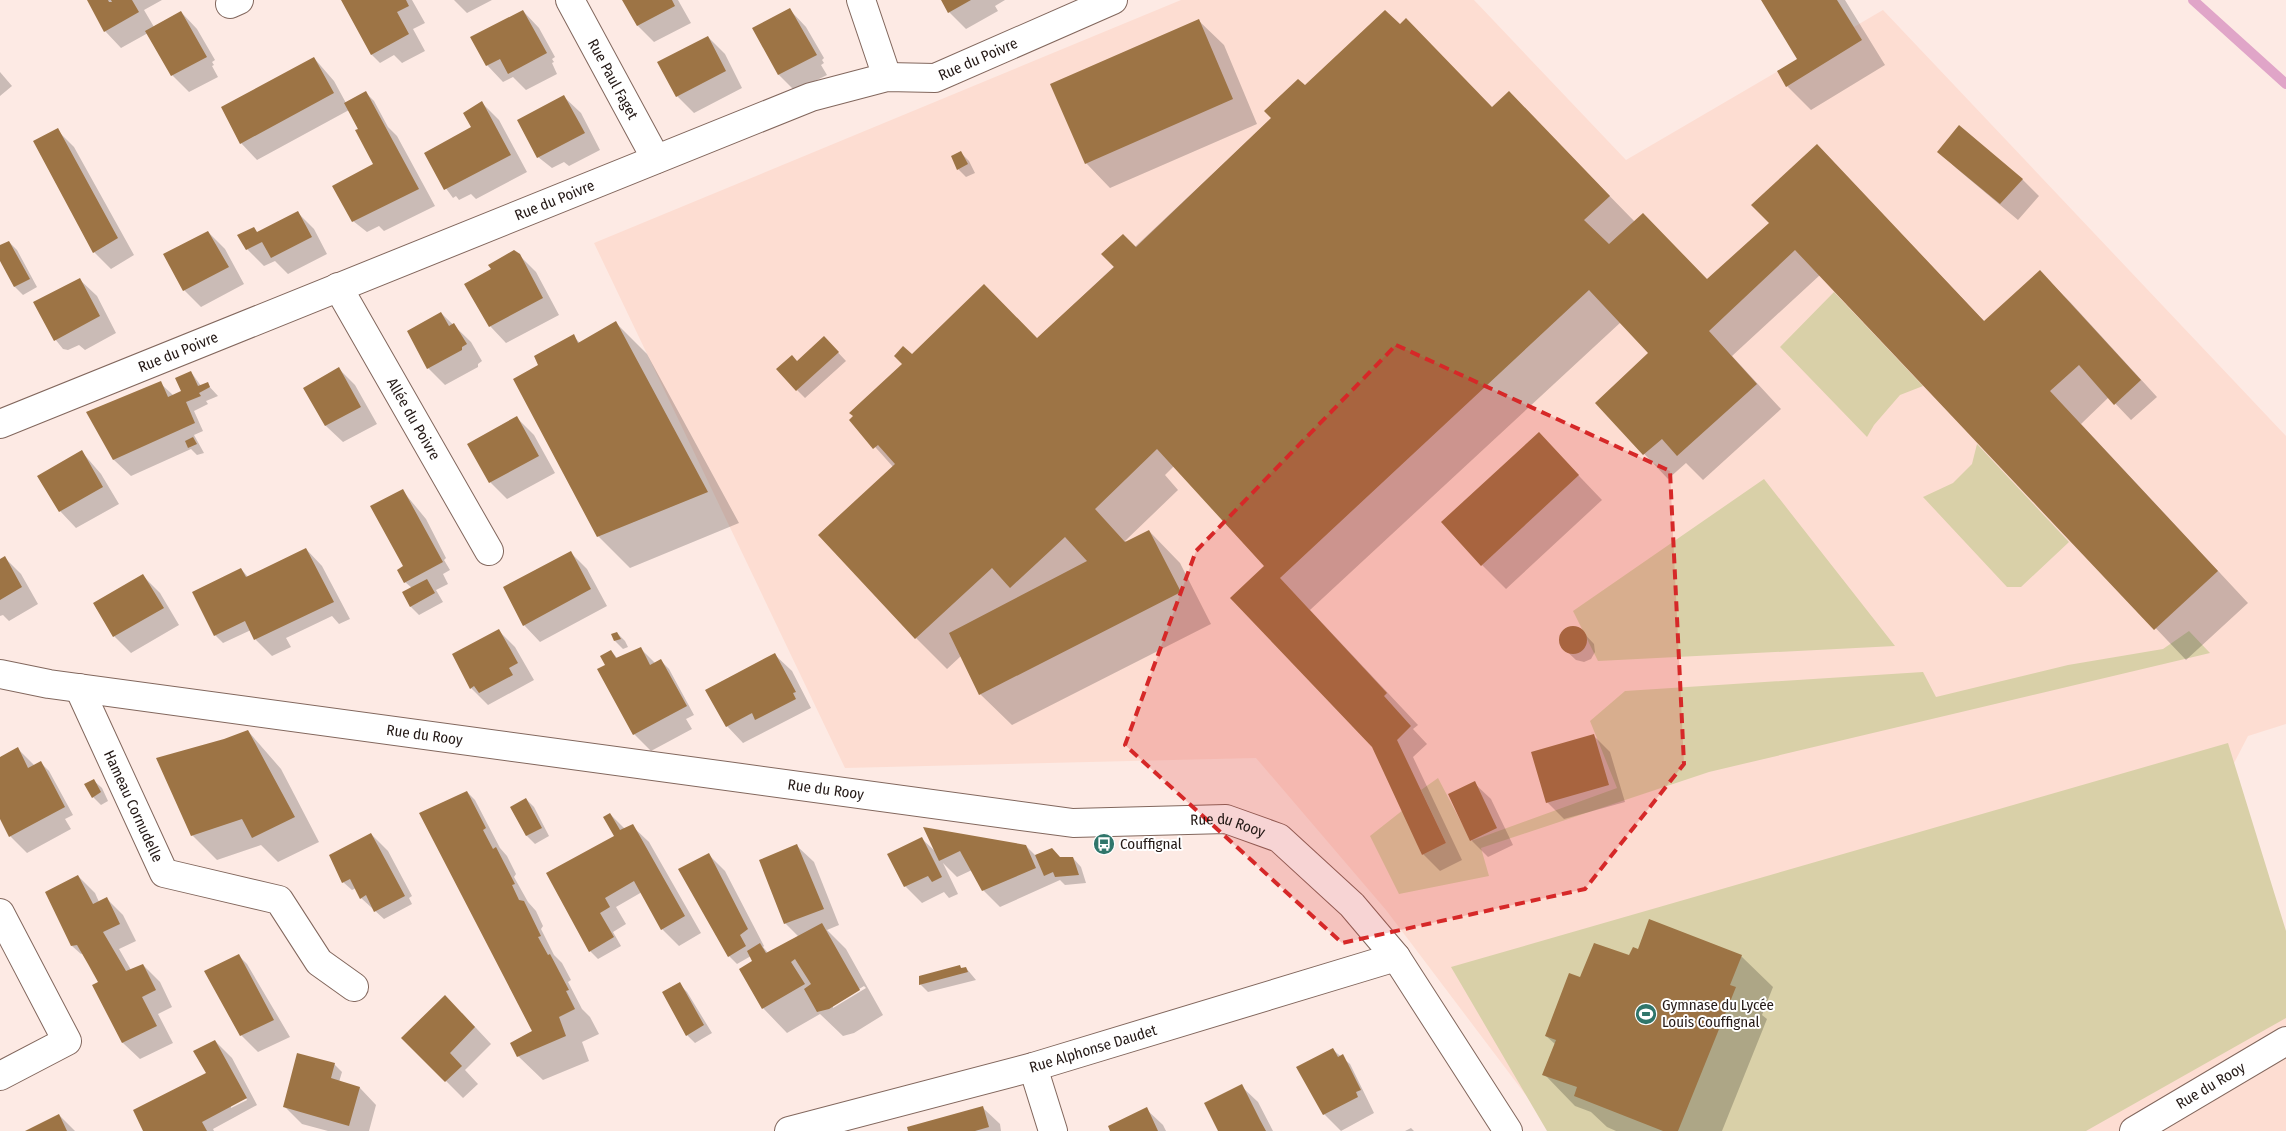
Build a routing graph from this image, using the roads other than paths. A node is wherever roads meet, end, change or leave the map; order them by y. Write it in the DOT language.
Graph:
graph roads {
  1 [pos="570,0"];
  2 [pos="861,0"];
  3 [pos="1113,0"];
  4 [pos="887,77"];
  5 [pos="656,159"];
  6 [pos="338,287"];
  7 [pos="0,424"];
  8 [pos="489,551"];
  9 [pos="0,674"];
  10 [pos="78,688"];
  11 [pos="0,914"];
  12 [pos="1396,958"];
  13 [pos="354,987"];
  14 [pos="2286,1042"];
  15 [pos="1033,1067"];
  16 [pos="0,1076"];
  17 [pos="788,1131"];
  18 [pos="1053,1131"];
  19 [pos="1508,1131"];
  20 [pos="2134,1131"];
  1 -- 5 [label="street, Rue Paul Faget"];
  2 -- 4 [label="street"];
  3 -- 4 [label="street, Rue du Poivre"];
  4 -- 5 [label="street, Rue du Poivre"];
  5 -- 6 [label="street, Rue du Poivre"];
  6 -- 7 [label="street, Rue du Poivre"];
  6 -- 8 [label="street, Allée du Poivre"];
  9 -- 10 [label="street, Rue du Rooy"];
  10 -- 12 [label="street, Rue du Rooy"];
  10 -- 13 [label="street, Hameau Cornudelle"];
  11 -- 16 [label="street"];
  12 -- 15 [label="street, Rue Alphonse Daudet"];
  12 -- 19 [label="street, Rue du Rooy"];
  14 -- 20 [label="street, Rue du Rooy"];
  15 -- 17 [label="street, Rue Alphonse Daudet"];
  15 -- 18 [label="street"];
}
